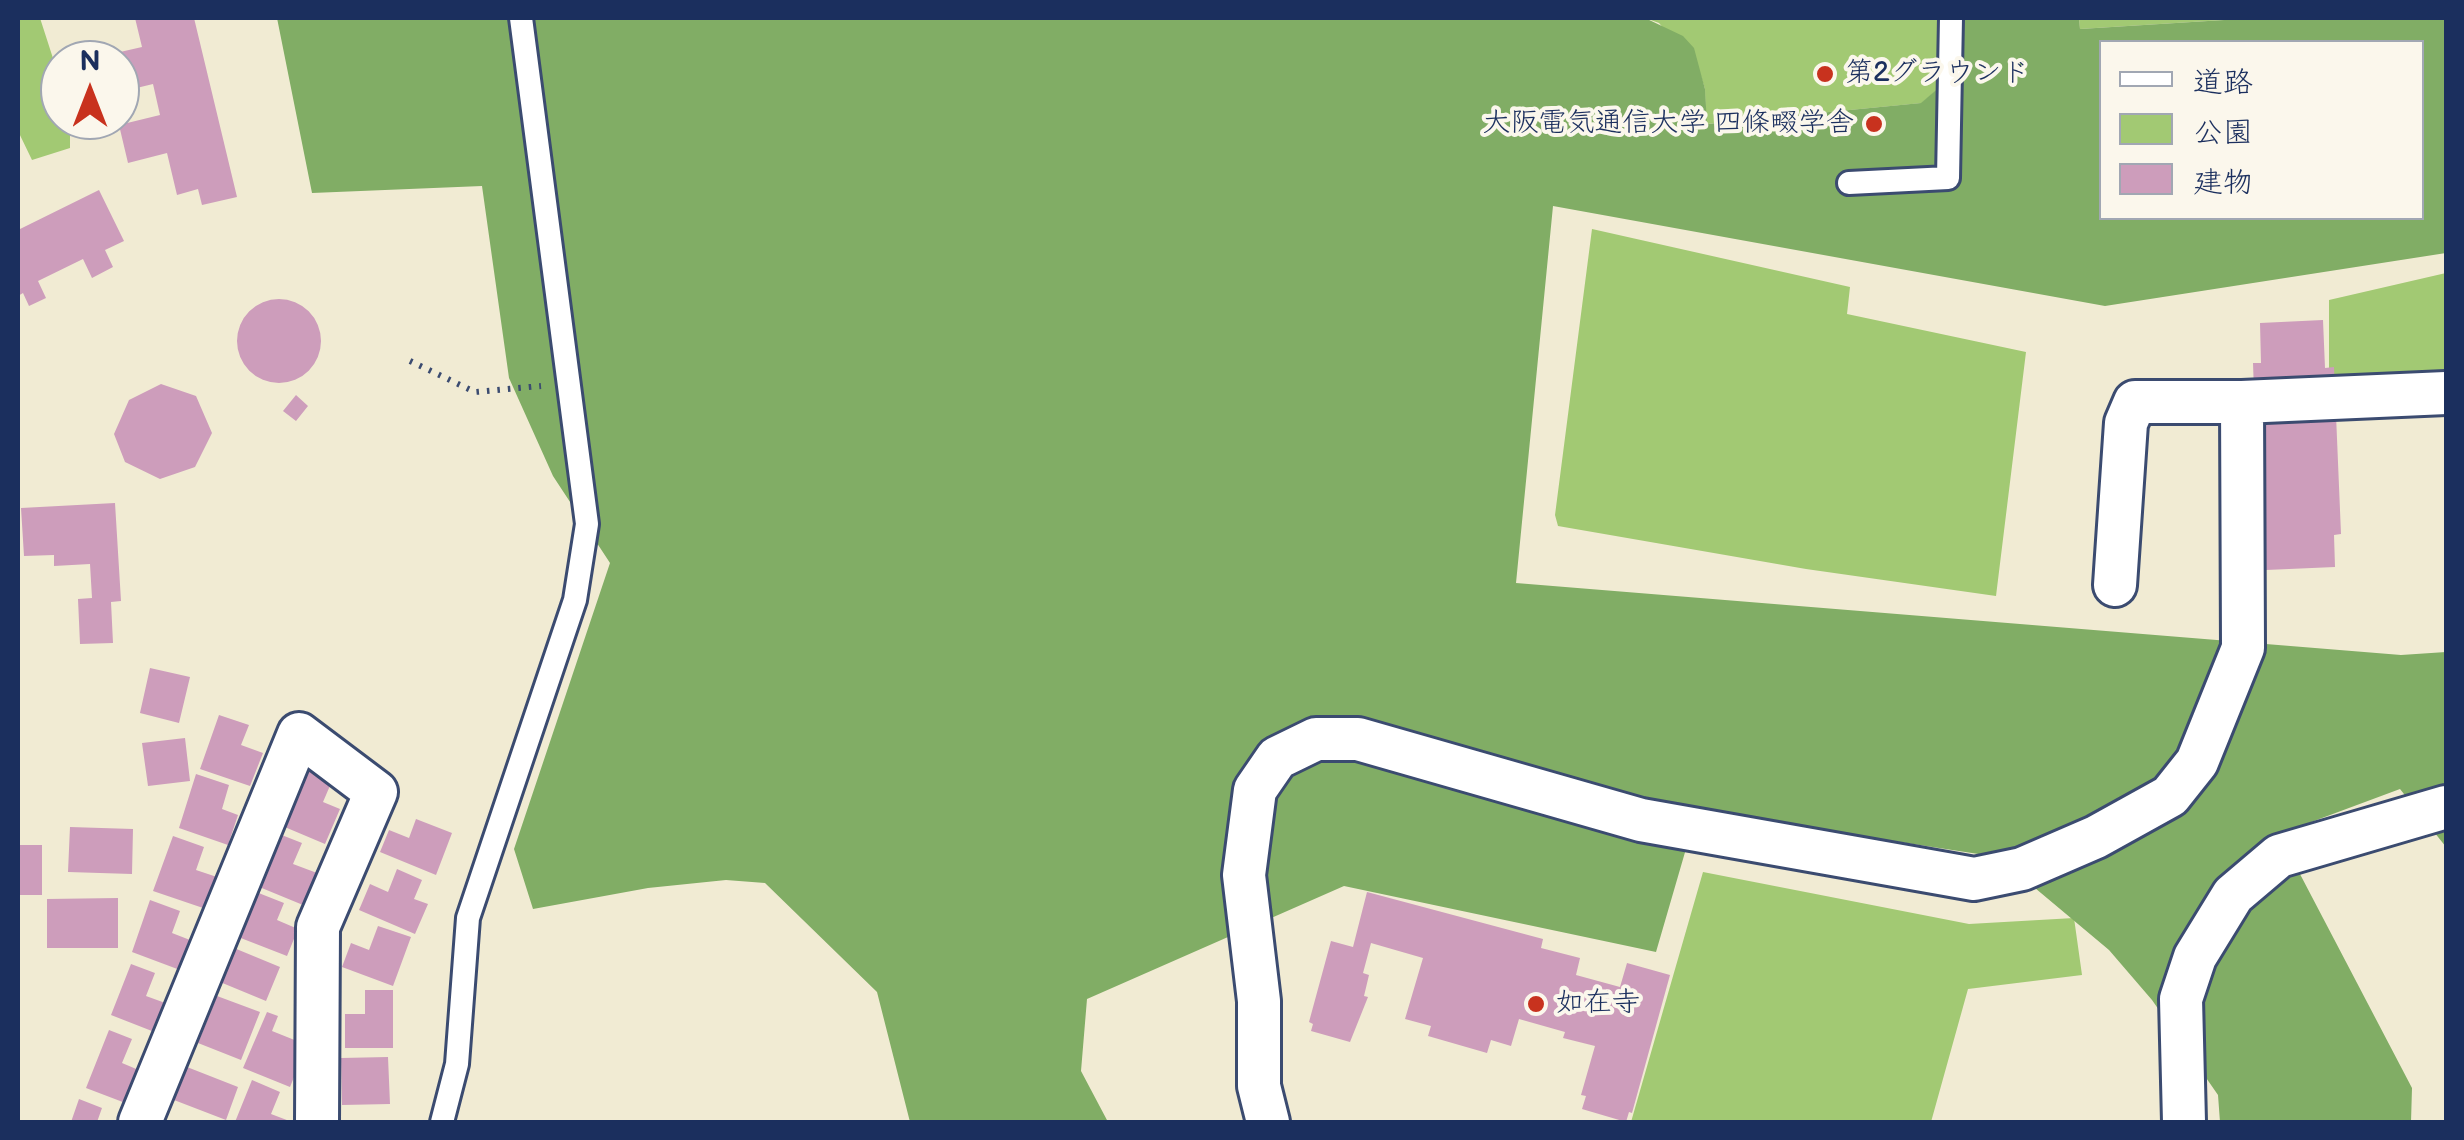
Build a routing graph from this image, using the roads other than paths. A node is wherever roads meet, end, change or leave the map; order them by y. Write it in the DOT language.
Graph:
graph roads {
  1 [pos="520,18"];
  2 [pos="1951,18"];
  3 [pos="1849,183"];
  4 [pos="2446,393"];
  5 [pos="2242,402"];
  6 [pos="2114,585"];
  7 [pos="2446,806"];
  8 [pos="144,1121"];
  9 [pos="318,1122"];
  10 [pos="442,1122"];
  11 [pos="1268,1122"];
  12 [pos="2184,1122"];
  1 -- 10 [label="lane"];
  2 -- 3 [label="lane"];
  4 -- 5 [label="street"];
  5 -- 6 [label="street"];
  5 -- 11 [label="street"];
  7 -- 12 [label="street"];
  8 -- 9 [label="street"];
}
